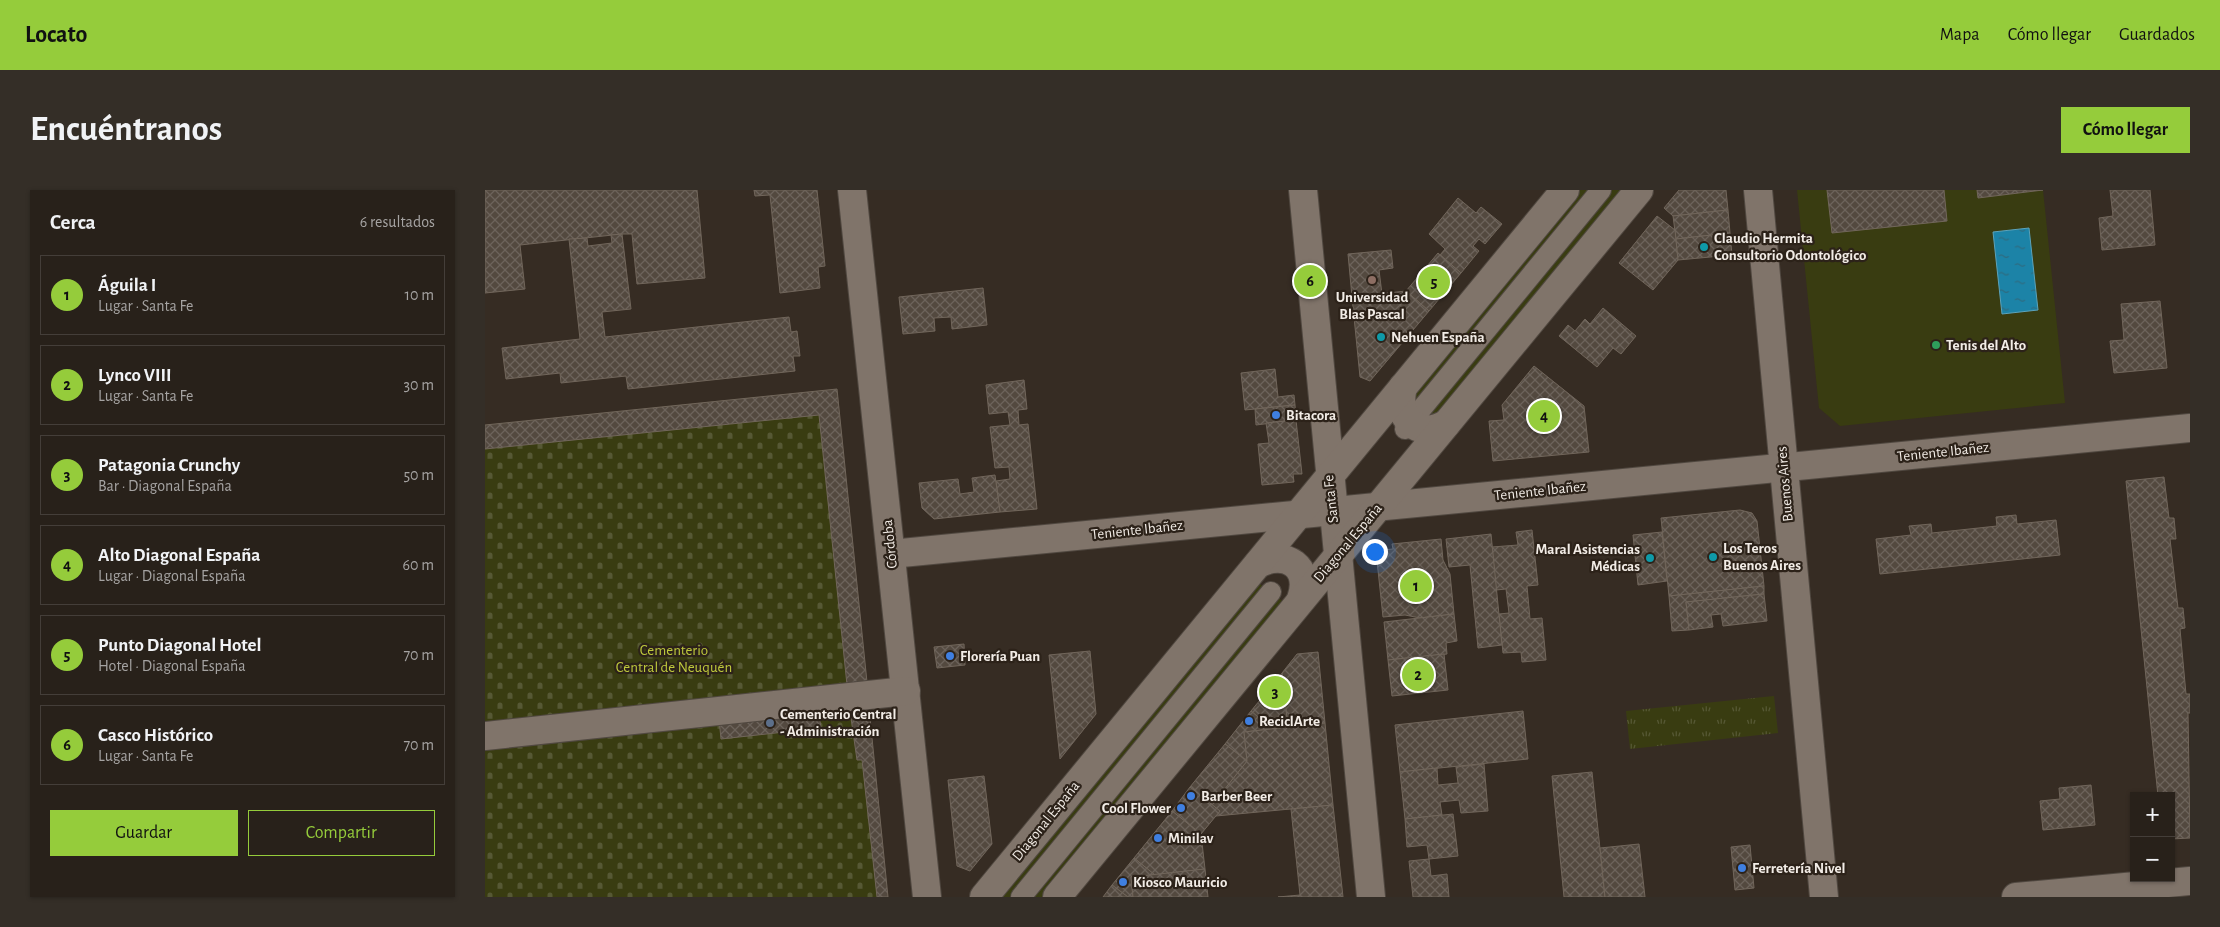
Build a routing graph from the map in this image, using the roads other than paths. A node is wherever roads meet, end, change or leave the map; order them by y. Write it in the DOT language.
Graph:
graph roads {
  1 [pos="852,190"];
  2 [pos="1303,190"];
  3 [pos="1565,190"];
  4 [pos="1601,190"];
  5 [pos="1639,190"];
  6 [pos="1758,190"];
  7 [pos="1403,387"];
  8 [pos="1446,424"];
  9 [pos="1408,426"];
  10 [pos="2190,428"];
  11 [pos="1784,468"];
  12 [pos="1329,477"];
  13 [pos="1378,507"];
  14 [pos="1333,511"];
  15 [pos="1298,515"];
  16 [pos="891,554"];
  17 [pos="1337,556"];
  18 [pos="1258,564"];
  19 [pos="1271,592"];
  20 [pos="1301,599"];
  21 [pos="905,691"];
  22 [pos="485,736"];
  23 [pos="2190,881"];
  24 [pos="990,893"];
  25 [pos="927,897"];
  26 [pos="1021,897"];
  27 [pos="1057,897"];
  28 [pos="1371,897"];
  29 [pos="1824,897"];
  30 [pos="2016,897"];
  1 -- 16 [label="street, Córdoba"];
  2 -- 12 [label="street, Santa Fe"];
  3 -- 7 [label="street, Diagonal España"];
  4 -- 9 [label="street"];
  5 -- 8 [label="street, Diagonal España"];
  6 -- 11 [label="street, Buenos Aires"];
  7 -- 9 [label="street"];
  7 -- 12 [label="street, Diagonal España"];
  8 -- 9 [label="street"];
  8 -- 13 [label="street, Diagonal España"];
  10 -- 11 [label="street, Teniente Ibañez"];
  11 -- 13 [label="street, Teniente Ibañez"];
  11 -- 29 [label="street, Buenos Aires"];
  12 -- 14 [label="street, Santa Fe"];
  12 -- 15 [label="street, Diagonal España"];
  13 -- 14 [label="street, Teniente Ibañez"];
  13 -- 17 [label="street, Diagonal España"];
  14 -- 15 [label="street, Teniente Ibañez"];
  14 -- 17 [label="street, Santa Fe"];
  15 -- 16 [label="street, Teniente Ibañez"];
  15 -- 18 [label="street, Diagonal España"];
  16 -- 21 [label="street, Córdoba"];
  17 -- 20 [label="street, Diagonal España"];
  17 -- 28 [label="street, Santa Fe"];
  18 -- 20 [label="street"];
  18 -- 24 [label="street, Diagonal España"];
  19 -- 26 [label="street"];
  20 -- 27 [label="street, Diagonal España"];
  21 -- 22 [label="street"];
  21 -- 25 [label="street, Córdoba"];
  23 -- 30 [label="street"];
}
